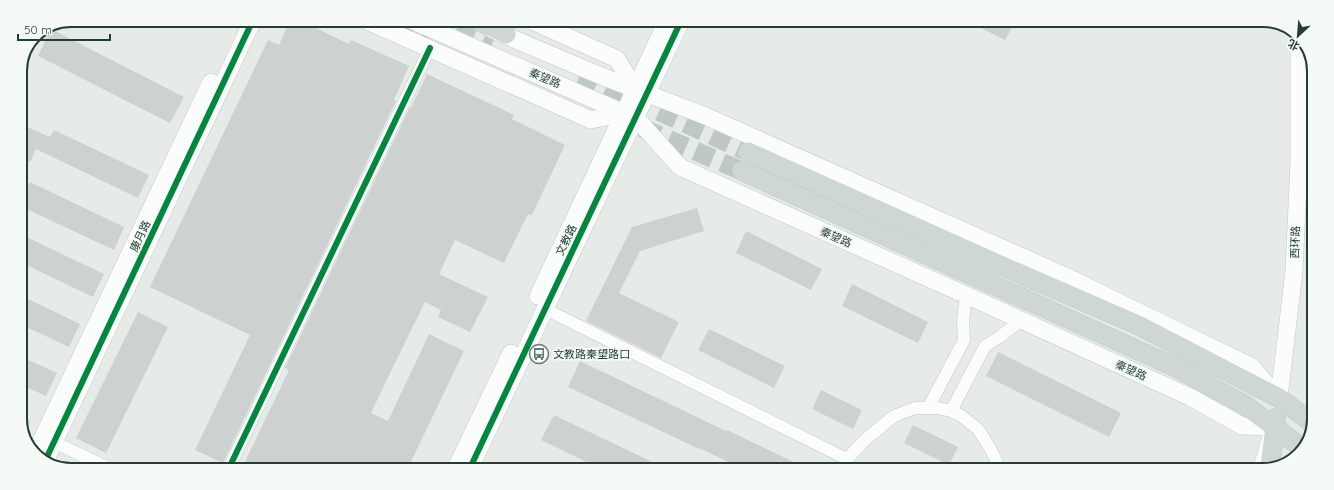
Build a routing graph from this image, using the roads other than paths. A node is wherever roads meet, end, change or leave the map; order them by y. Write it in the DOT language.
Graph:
graph roads {
  1 [pos="237,27"];
  2 [pos="250,27"];
  3 [pos="381,27"];
  4 [pos="426,27"];
  5 [pos="487,27"];
  6 [pos="491,27"];
  7 [pos="545,27"];
  8 [pos="665,27"];
  9 [pos="678,27"];
  10 [pos="506,34"];
  11 [pos="430,48"];
  12 [pos="1299,56"];
  13 [pos="641,91"];
  14 [pos="630,115"];
  15 [pos="748,152"];
  16 [pos="742,171"];
  17 [pos="966,295"];
  18 [pos="545,309"];
  19 [pos="1021,320"];
  20 [pos="1279,398"];
  21 [pos="928,408"];
  22 [pos="951,411"];
  23 [pos="1307,415"];
  24 [pos="1274,427"];
  25 [pos="54,442"];
  26 [pos="1299,445"];
  27 [pos="38,448"];
  28 [pos="47,456"];
  29 [pos="1271,462"];
  30 [pos="96,463"];
  31 [pos="231,463"];
  32 [pos="458,463"];
  33 [pos="472,463"];
  34 [pos="843,463"];
  35 [pos="846,463"];
  36 [pos="997,463"];
  37 [pos="1263,463"];
  1 -- 27 [label="street, 康月路"];
  2 -- 25 [label="street, 康月路"];
  3 -- 11 [label="street"];
  4 -- 14 [label="street, 秦望路"];
  5 -- 10 [label="street"];
  6 -- 10 [label="main road"];
  7 -- 13 [label="street"];
  8 -- 13 [label="street, 文教路"];
  9 -- 13 [label="street, 文教路"];
  10 -- 13 [label="street"];
  11 -- 14 [label="street"];
  11 -- 31 [label="street"];
  12 -- 20 [label="street, 西环路"];
  13 -- 14 [label="street, 文教路"];
  13 -- 20 [label="street"];
  14 -- 17 [label="street, 秦望路"];
  14 -- 18 [label="street, 文教路"];
  14 -- 32 [label="street, 文教路"];
  15 -- 20 [label="main road"];
  16 -- 24 [label="main road, 秦望路"];
  17 -- 19 [label="street, 秦望路"];
  17 -- 21 [label="street"];
  18 -- 33 [label="street, 文教路"];
  18 -- 34 [label="street"];
  19 -- 22 [label="street"];
  19 -- 24 [label="street, 秦望路"];
  20 -- 23 [label="main road"];
  20 -- 24 [label="main road"];
  21 -- 22 [label="street"];
  21 -- 35 [label="street"];
  22 -- 36 [label="street"];
  24 -- 26 [label="main road, 秦望路"];
  24 -- 29 [label="main road"];
  24 -- 37 [label="street"];
  25 -- 28 [label="street, 康月路"];
  25 -- 30 [label="street"];
}
